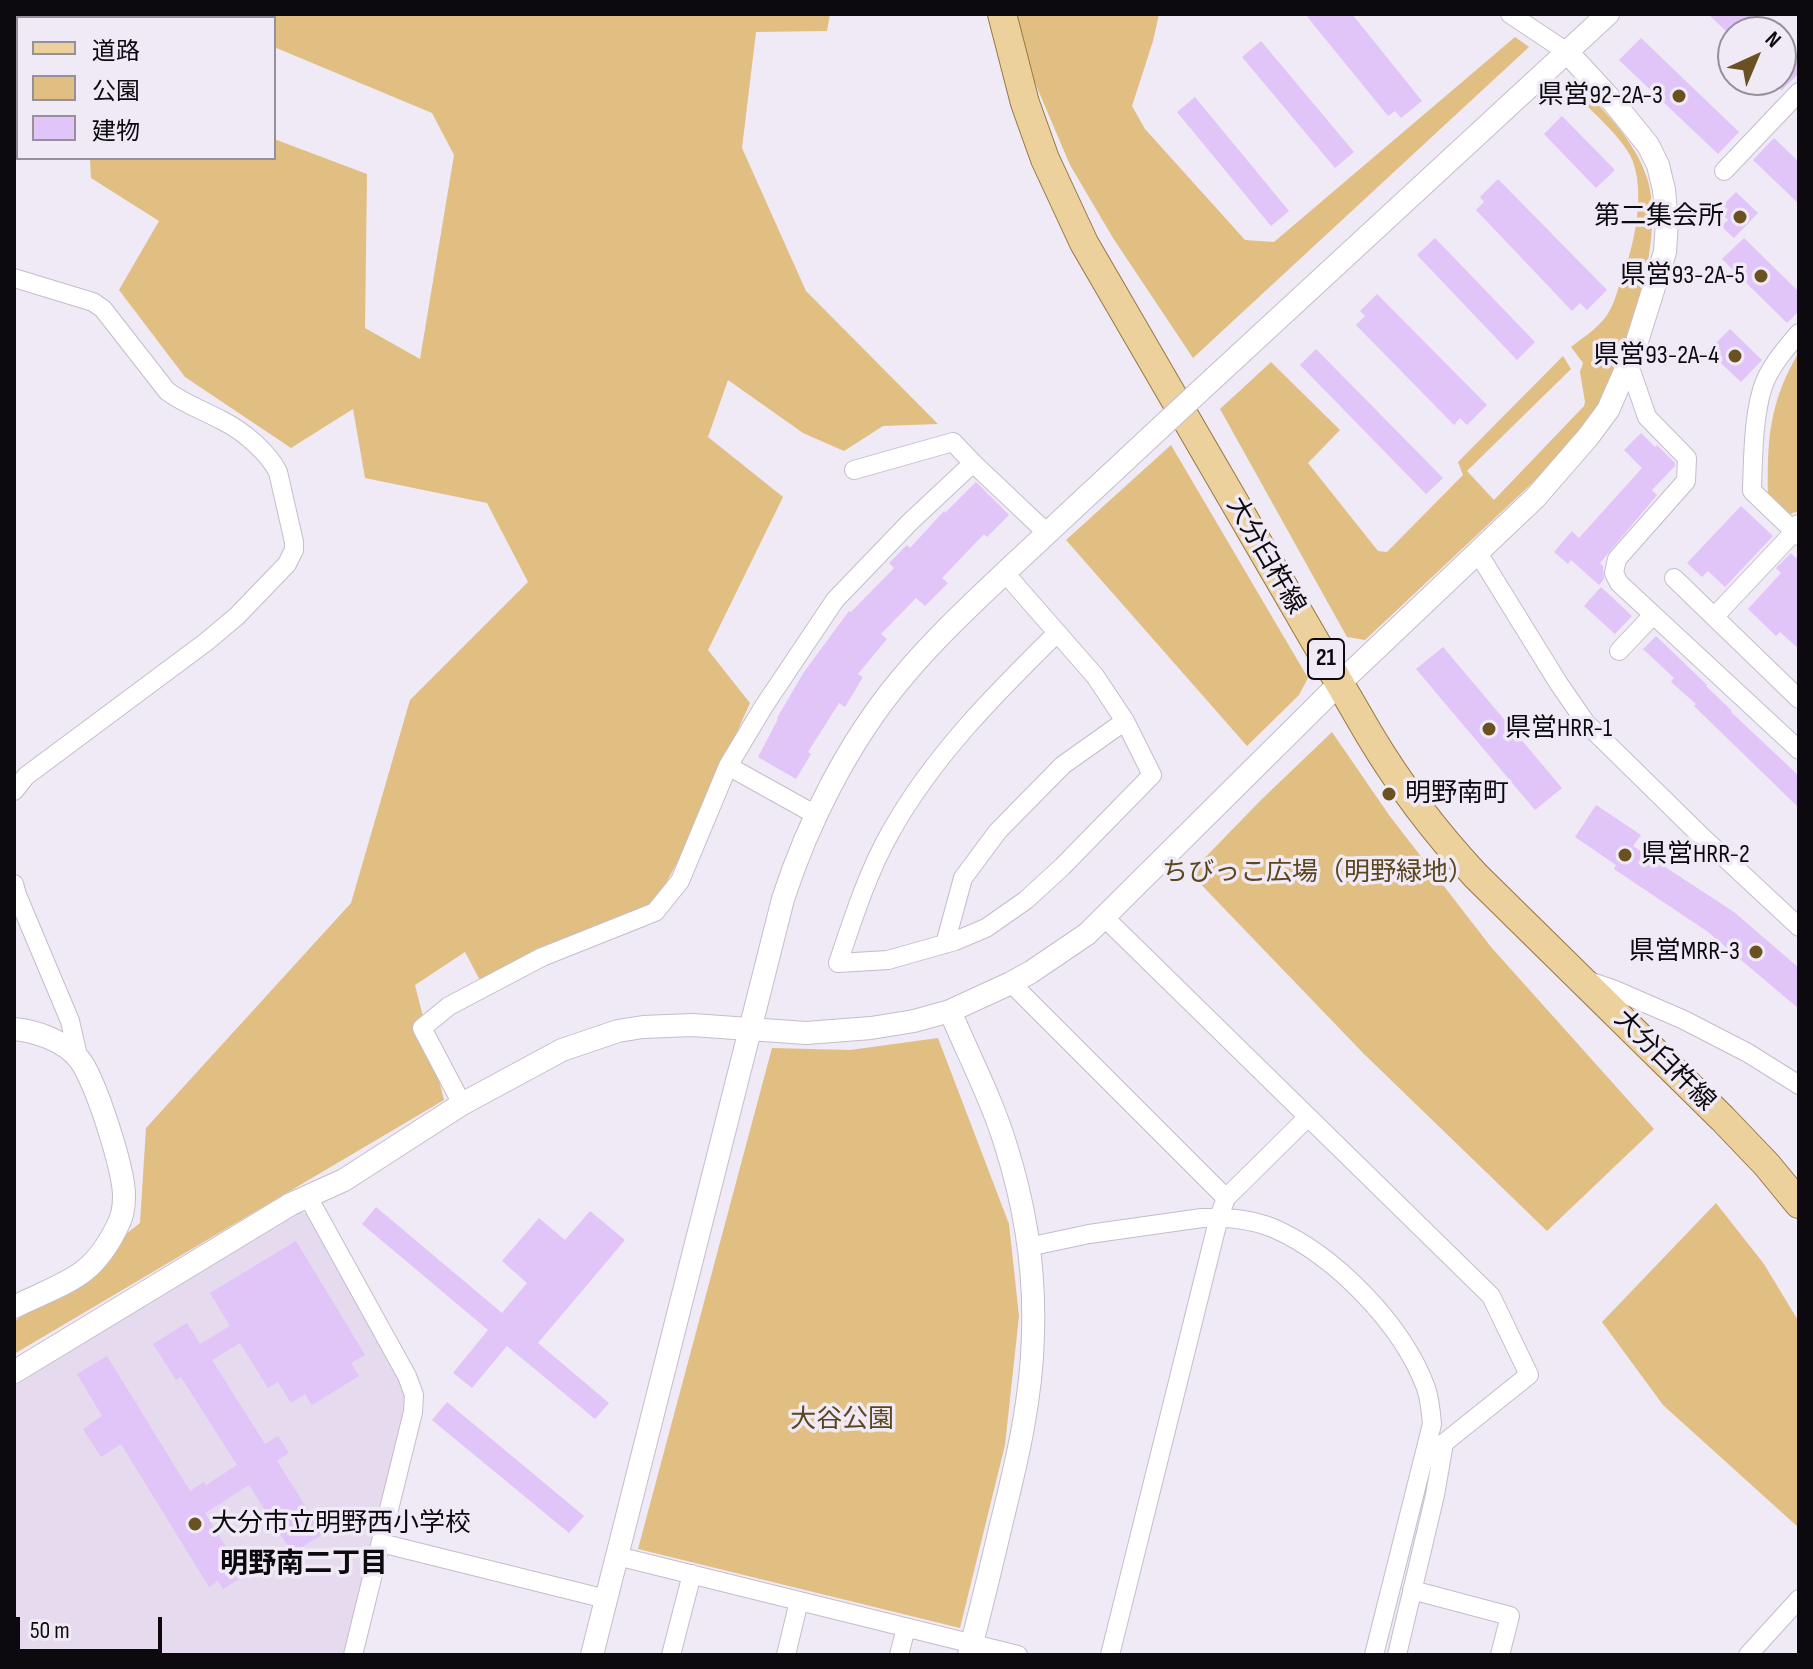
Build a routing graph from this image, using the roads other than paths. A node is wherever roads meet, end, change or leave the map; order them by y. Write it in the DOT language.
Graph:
graph roads {
  1 [pos="1002,14"];
  2 [pos="1510,14"];
  3 [pos="1608,14"];
  4 [pos="1567,52"];
  5 [pos="1799,92"];
  6 [pos="1724,171"];
  7 [pos="14,278"];
  8 [pos="1799,333"];
  9 [pos="1629,365"];
  10 [pos="973,463"];
  11 [pos="854,470"];
  12 [pos="1797,530"];
  13 [pos="1047,533"];
  14 [pos="1478,553"];
  15 [pos="1005,573"];
  16 [pos="1674,578"];
  17 [pos="1653,615"];
  18 [pos="1714,617"];
  19 [pos="1057,633"];
  20 [pos="1619,651"];
  21 [pos="1340,683"];
  22 [pos="1799,699"];
  23 [pos="1125,721"];
  24 [pos="1799,750"];
  25 [pos="728,766"];
  26 [pos="14,791"];
  27 [pos="816,815"];
  28 [pos="14,884"];
  29 [pos="1105,918"];
  30 [pos="1799,927"];
  31 [pos="945,944"];
  32 [pos="1573,971"];
  33 [pos="1011,983"];
  34 [pos="950,1011"];
  35 [pos="14,1029"];
  36 [pos="750,1031"];
  37 [pos="78,1056"];
  38 [pos="1799,1085"];
  39 [pos="462,1104"];
  40 [pos="1307,1118"];
  41 [pos="308,1197"];
  42 [pos="1226,1198"];
  43 [pos="1799,1204"];
  44 [pos="1219,1217"];
  45 [pos="1028,1247"];
  46 [pos="14,1307"];
  47 [pos="14,1372"];
  48 [pos="1437,1441"];
  49 [pos="381,1543"];
  50 [pos="617,1556"];
  51 [pos="692,1574"];
  52 [pos="1412,1590"];
  53 [pos="606,1599"];
  54 [pos="1799,1599"];
  55 [pos="799,1601"];
  56 [pos="906,1628"];
  57 [pos="970,1650"];
  58 [pos="358,1654"];
  59 [pos="592,1655"];
  60 [pos="671,1655"];
  61 [pos="786,1655"];
  62 [pos="899,1655"];
  63 [pos="1018,1655"];
  64 [pos="1110,1655"];
  65 [pos="1374,1655"];
  66 [pos="1397,1655"];
  67 [pos="1500,1655"];
  68 [pos="1748,1655"];
  1 -- 21 [label="main road, 大分臼杵線 / 21"];
  2 -- 4 [label="street"];
  3 -- 4 [label="street"];
  4 -- 9 [label="street"];
  4 -- 13 [label="street, bridge"];
  5 -- 6 [label="street"];
  7 -- 26 [label="street"];
  8 -- 12 [label="street"];
  9 -- 14 [label="street"];
  9 -- 17 [label="street"];
  10 -- 11 [label="street"];
  10 -- 13 [label="street"];
  10 -- 25 [label="street"];
  12 -- 18 [label="street"];
  13 -- 15 [label="street"];
  14 -- 21 [label="street"];
  14 -- 30 [label="street"];
  15 -- 19 [label="street"];
  15 -- 27 [label="street"];
  16 -- 18 [label="street"];
  17 -- 20 [label="street"];
  17 -- 24 [label="street"];
  18 -- 22 [label="street"];
  19 -- 23 [label="street"];
  19 -- 31 [label="street"];
  21 -- 29 [label="street"];
  21 -- 32 [label="main road, 大分臼杵線 / 21"];
  23 -- 31 [label="street"];
  23 -- 31 [label="street"];
  25 -- 27 [label="street"];
  25 -- 39 [label="street"];
  27 -- 36 [label="street"];
  28 -- 37 [label="street"];
  29 -- 33 [label="street"];
  29 -- 40 [label="street"];
  32 -- 38 [label="street"];
  32 -- 43 [label="main road, 大分臼杵線 / 21"];
  33 -- 34 [label="street"];
  33 -- 42 [label="street"];
  34 -- 36 [label="street"];
  34 -- 45 [label="street"];
  35 -- 37 [label="street"];
  36 -- 39 [label="street"];
  36 -- 50 [label="street"];
  37 -- 46 [label="street"];
  39 -- 41 [label="street"];
  40 -- 42 [label="street"];
  40 -- 48 [label="street"];
  41 -- 47 [label="street"];
  41 -- 49 [label="street"];
  42 -- 44 [label="street"];
  44 -- 45 [label="street"];
  44 -- 48 [label="street"];
  44 -- 64 [label="street"];
  45 -- 57 [label="street"];
  48 -- 52 [label="street"];
  48 -- 65 [label="street"];
  49 -- 53 [label="street"];
  49 -- 58 [label="street"];
  50 -- 51 [label="street"];
  50 -- 53 [label="street"];
  51 -- 55 [label="street"];
  51 -- 60 [label="street"];
  52 -- 66 [label="street"];
  52 -- 67 [label="street"];
  53 -- 59 [label="street"];
  54 -- 68 [label="street"];
  55 -- 56 [label="street"];
  55 -- 61 [label="street"];
  56 -- 57 [label="street"];
  56 -- 62 [label="street"];
  57 -- 63 [label="street"];
}
